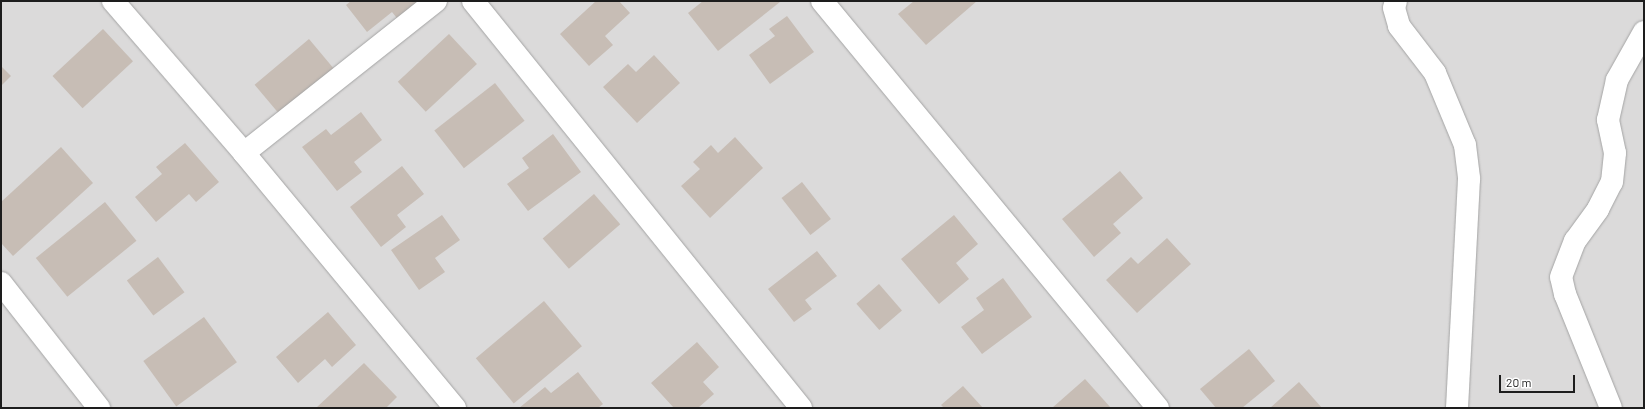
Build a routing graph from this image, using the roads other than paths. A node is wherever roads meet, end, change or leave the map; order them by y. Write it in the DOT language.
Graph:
graph roads {
  1 [pos="113,1"];
  2 [pos="436,1"];
  3 [pos="473,1"];
  4 [pos="822,1"];
  5 [pos="1396,1"];
  6 [pos="1644,32"];
  7 [pos="244,152"];
  8 [pos="1,283"];
  9 [pos="99,408"];
  10 [pos="455,408"];
  11 [pos="801,408"];
  12 [pos="1158,408"];
  13 [pos="1456,408"];
  14 [pos="1611,408"];
  1 -- 7 [label="street"];
  2 -- 7 [label="street"];
  3 -- 11 [label="street"];
  4 -- 12 [label="street"];
  5 -- 13 [label="street"];
  6 -- 14 [label="street"];
  7 -- 10 [label="street"];
  8 -- 9 [label="street"];
}
